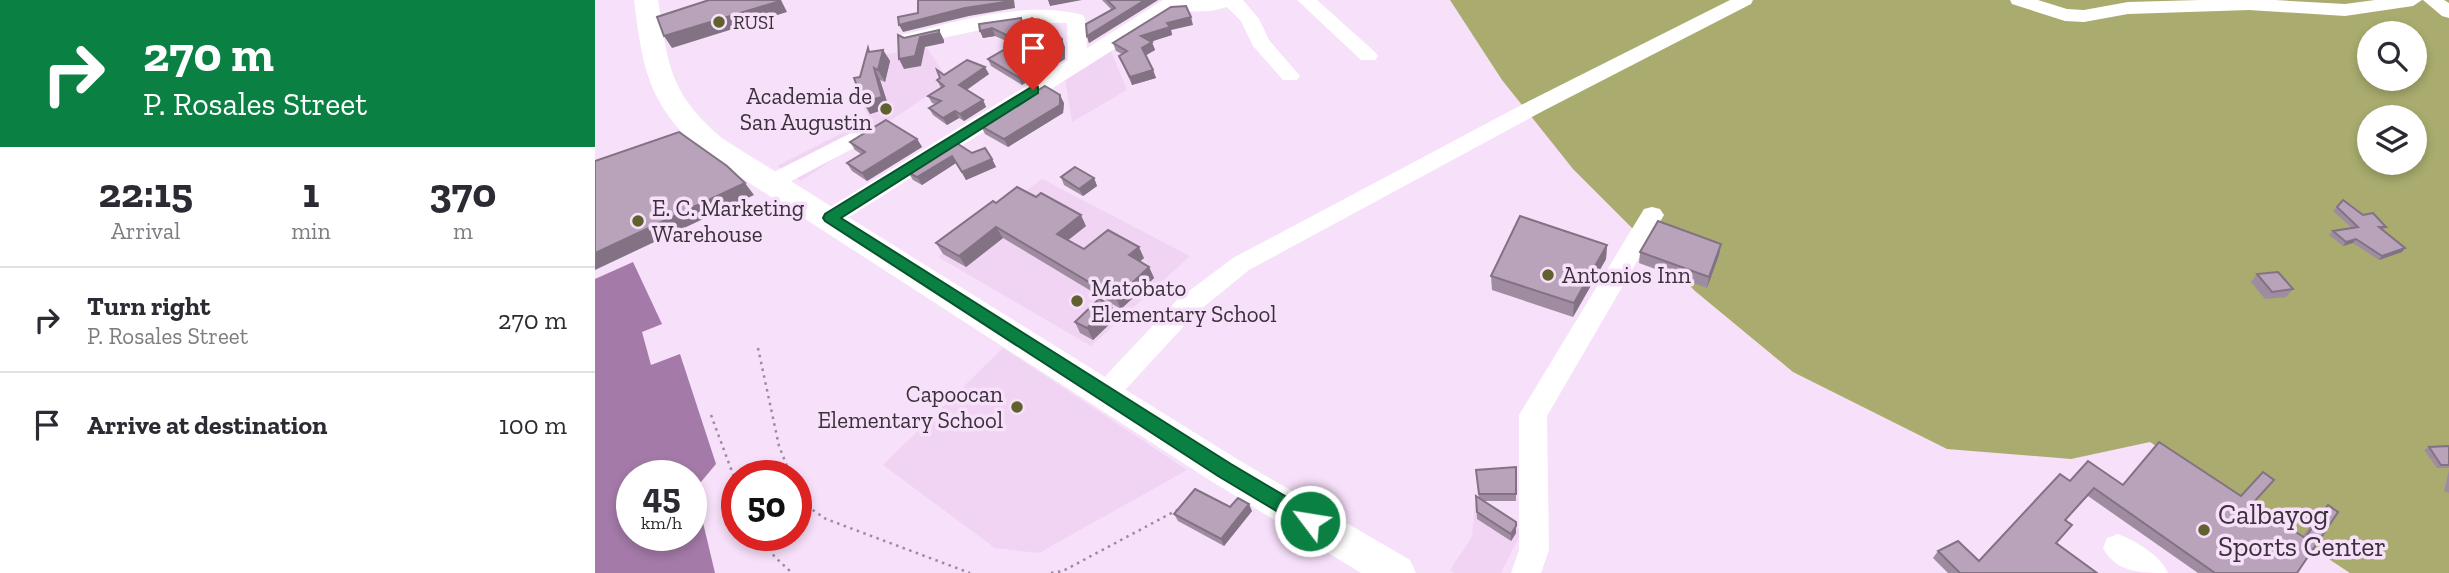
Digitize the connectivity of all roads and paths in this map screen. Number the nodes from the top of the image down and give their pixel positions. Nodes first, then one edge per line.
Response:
1 (646, 0) edge
2 (1306, 0) edge
3 (1744, 0) edge
4 (2019, 0) edge
5 (2413, 0) edge
6 (2433, 0) edge
7 (1233, 1) edge
8 (1170, 3) edge
9 (2449, 12) edge
10 (909, 39) edge
11 (1369, 57) dead end
12 (1078, 61) junction
13 (1290, 76) dead end
14 (859, 136) edge
15 (772, 182) junction
16 (1652, 215) dead end
17 (830, 218) junction
18 (758, 348) dead end
19 (1106, 393) junction
20 (711, 415) dead end
21 (728, 460) edge
22 (785, 460) edge
23 (1187, 502) edge
24 (812, 509) edge
25 (2118, 548) dead end
26 (771, 551) edge
27 (792, 573) edge
28 (970, 573) edge
29 (1051, 573) edge
30 (1396, 573) edge
31 (1526, 573) edge
32 (2153, 573) edge

1 - 15 main road
2 - 11 street
3 - 19 street
4 - 5 street
6 - 9 street
7 - 8 street
7 - 13 street
8 - 12 street
10 - 12 street
12 - 17 street
14 - 15 street
15 - 17 main road
16 - 31 street
17 - 19 main road
18 - 22 path
19 - 30 main road
20 - 21 path
23 - 29 path
24 - 28 path
25 - 32 street
26 - 27 path

